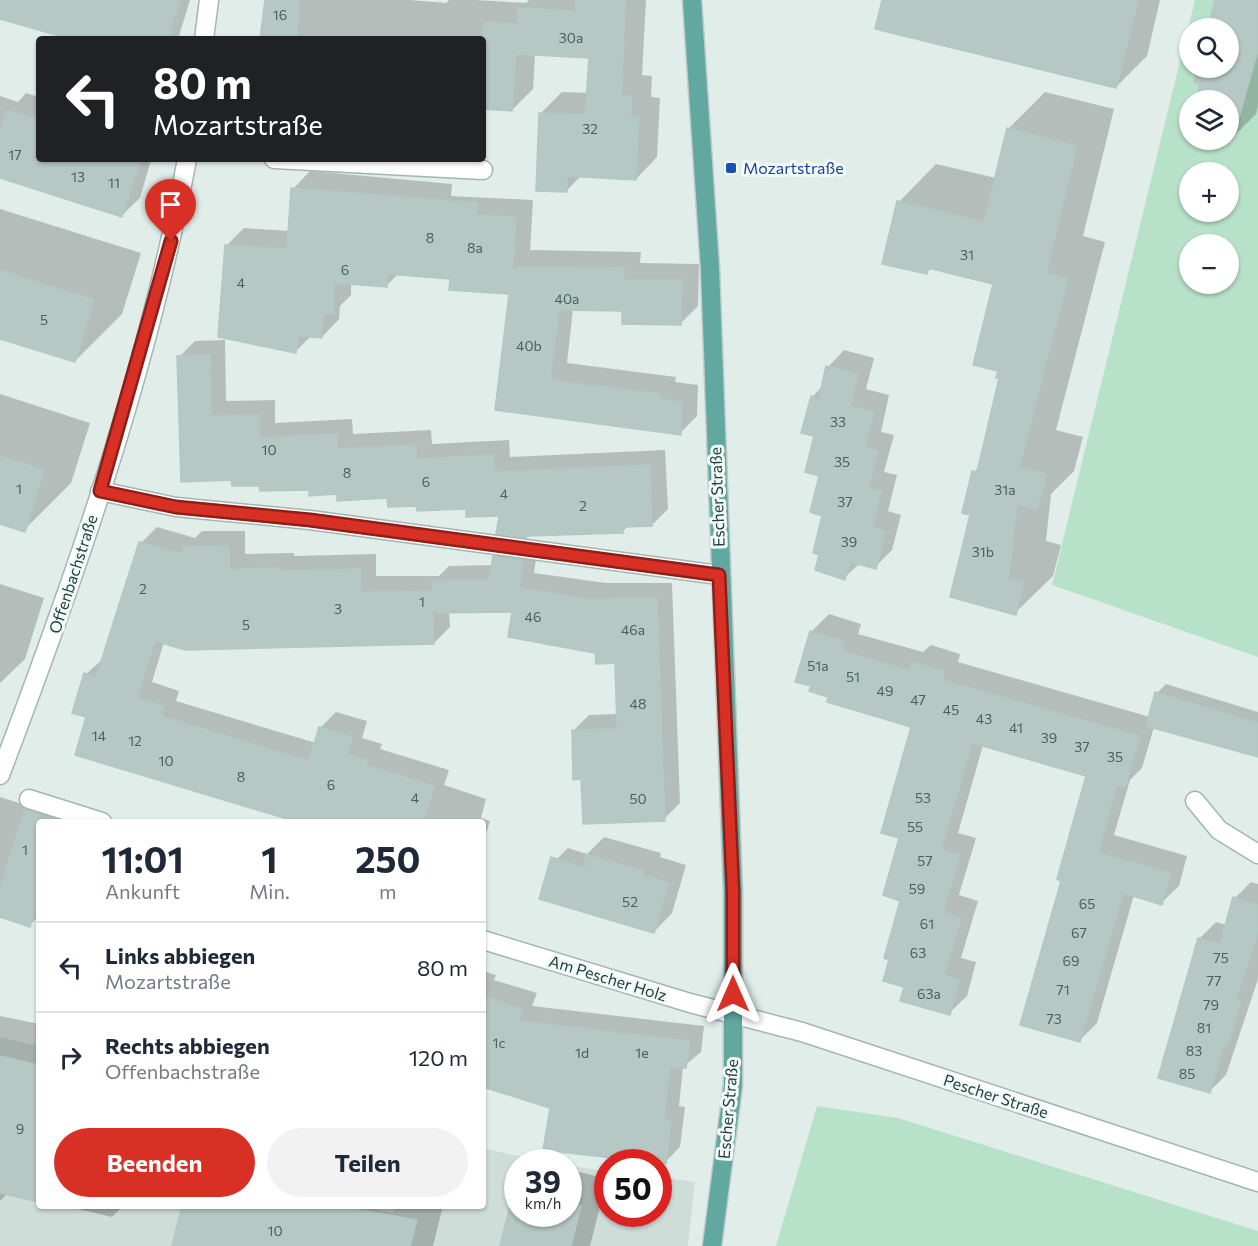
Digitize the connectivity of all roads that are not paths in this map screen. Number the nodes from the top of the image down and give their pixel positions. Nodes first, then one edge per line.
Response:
1 (209, 0) edge
2 (692, 0) edge
3 (204, 36) edge
4 (186, 162) edge
5 (331, 162) edge
6 (483, 170) dead end
7 (100, 491) junction
8 (719, 575) junction
9 (0, 775) edge
10 (29, 799) dead end
11 (1195, 801) dead end
12 (92, 819) edge
13 (1258, 854) edge
14 (486, 941) edge
15 (733, 1015) junction
16 (1258, 1182) edge
17 (712, 1246) edge

1 - 3 street
2 - 8 main road, Escher Straße
4 - 7 street, Offenbachstraße
5 - 6 street
7 - 8 street
7 - 9 street, Offenbachstraße
8 - 15 main road, Escher Straße
10 - 12 street
11 - 13 street
14 - 15 street, Am Pescher Holz
15 - 16 street, Pescher Straße
15 - 17 main road, Escher Straße

